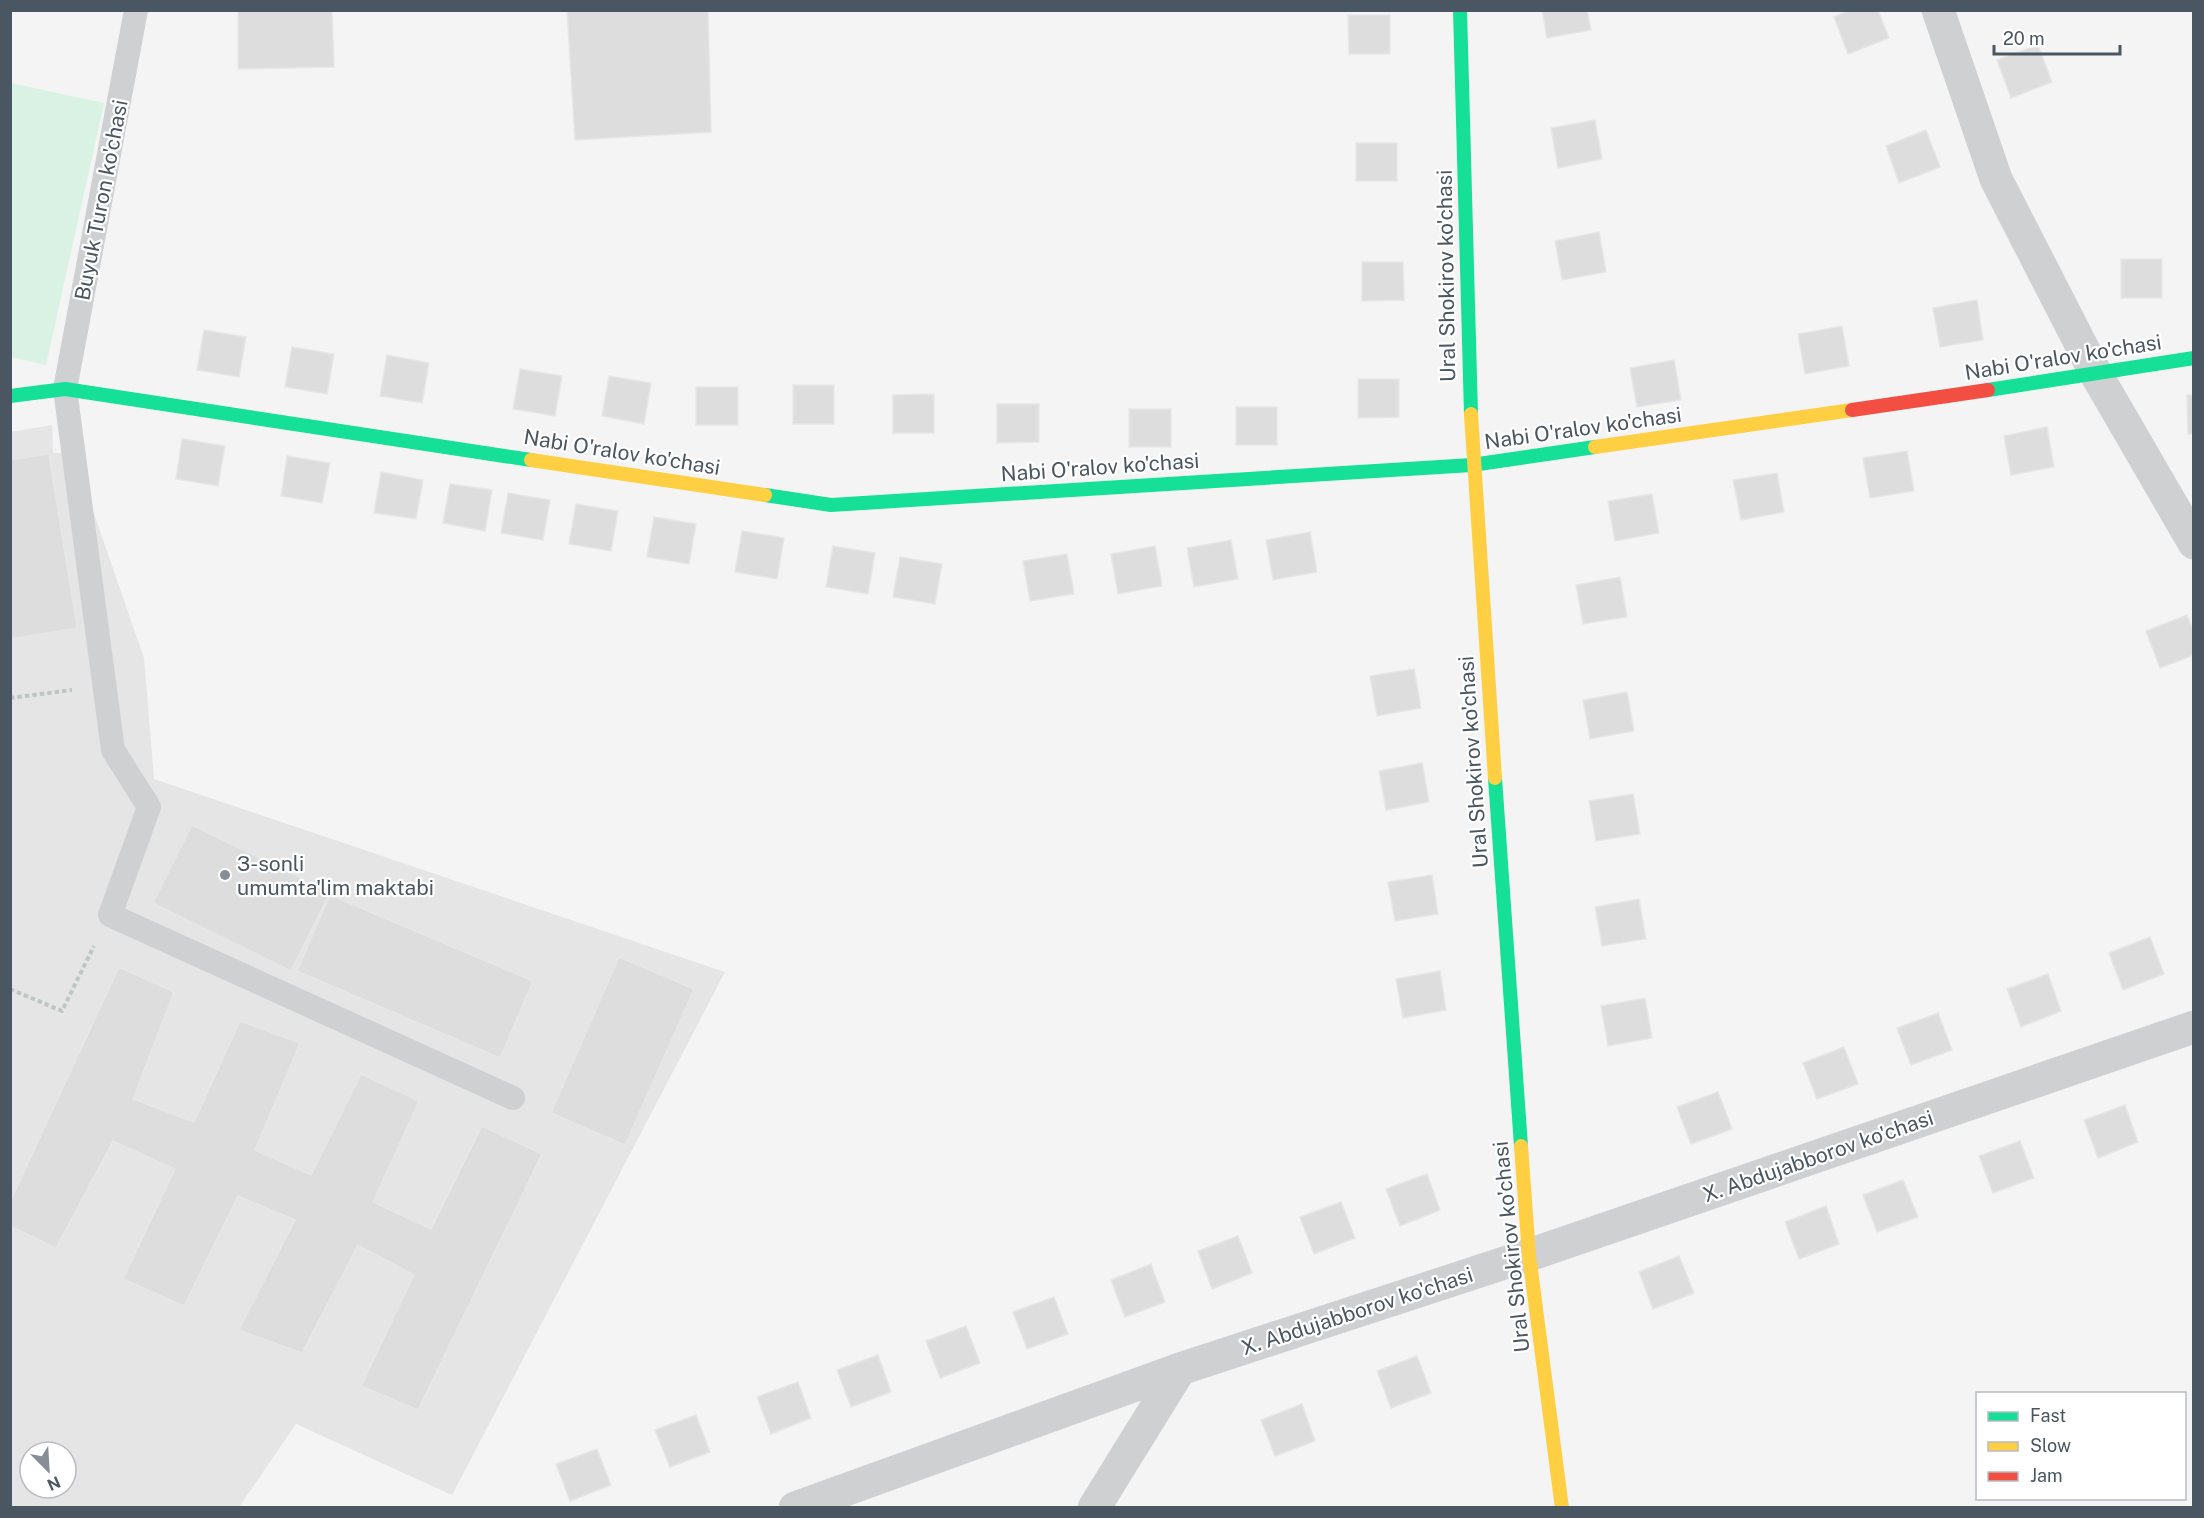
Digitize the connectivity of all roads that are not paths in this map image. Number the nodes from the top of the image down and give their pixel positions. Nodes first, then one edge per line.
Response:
1 (136, 10) edge
2 (1460, 10) edge
3 (1938, 10) edge
4 (2193, 358) edge
5 (2096, 374) junction
6 (65, 389) junction
7 (10, 396) edge
8 (1472, 465) junction
9 (2193, 543) edge
10 (2193, 1027) edge
11 (513, 1098) dead end
12 (1529, 1255) junction
13 (1180, 1369) junction
14 (795, 1508) edge
15 (1094, 1508) edge
16 (1562, 1508) edge

1 - 6 lane, Buyuk Turon ko'chasi
2 - 8 street, Ural Shokirov ko'chasi
3 - 5 street
4 - 5 street, Nabi O'ralov ko'chasi
5 - 8 street, Nabi O'ralov ko'chasi
5 - 9 street
6 - 7 street, Nabi O'ralov ko'chasi
6 - 8 street, Nabi O'ralov ko'chasi
6 - 11 lane, Buyuk Turon ko'chasi
8 - 12 street, Ural Shokirov ko'chasi
10 - 12 street, X. Abdujabborov ko'chasi
12 - 13 street, X. Abdujabborov ko'chasi
12 - 16 street, Ural Shokirov ko'chasi
13 - 14 street, X. Abdujabborov ko'chasi
13 - 15 street

